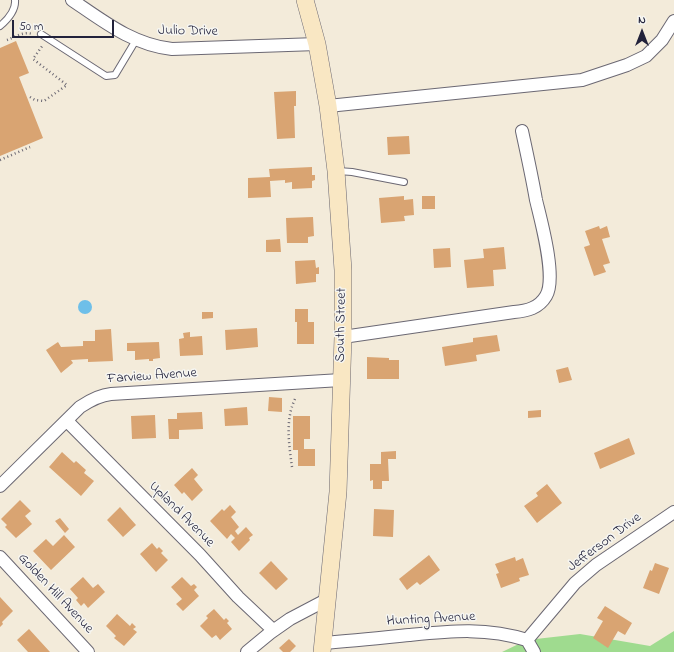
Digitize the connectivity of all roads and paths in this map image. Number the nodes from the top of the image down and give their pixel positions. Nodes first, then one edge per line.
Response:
1 (14, 0) edge
2 (72, 0) edge
3 (305, 0) edge
4 (674, 21) edge
5 (0, 26) edge
6 (41, 34) joint
7 (7, 40) dead end
8 (136, 40) junction
9 (317, 44) junction
10 (36, 54) dead end
11 (30, 97) dead end
12 (328, 106) junction
13 (522, 131) dead end
14 (30, 147) dead end
15 (0, 160) edge
16 (336, 171) junction
17 (404, 182) dead end
18 (343, 337) junction
19 (342, 380) junction
20 (295, 399) dead end
21 (67, 421) junction
22 (292, 467) dead end
23 (0, 486) edge
24 (674, 512) edge
25 (0, 557) edge
26 (328, 600) junction
27 (273, 630) junction
28 (527, 640) junction
29 (323, 648) edge
30 (88, 652) edge
31 (247, 652) edge
32 (534, 652) edge

1 - 5 lane
2 - 8 street, Julio Drive
3 - 9 street, South Street
4 - 12 street
6 - 7 path
6 - 8 lane
8 - 9 street, Julio Drive
9 - 12 street, South Street
10 - 11 path
12 - 16 street, South Street
13 - 18 street
14 - 15 path
16 - 17 lane
16 - 18 street, South Street
18 - 19 street, South Street
19 - 21 street, Farview Avenue
19 - 26 street, South Street
20 - 22 path
21 - 23 street, Farview Avenue
21 - 27 street, Upland Avenue
24 - 28 street, Jefferson Drive
25 - 30 street, Golden Hill Avenue
26 - 27 street
26 - 29 street, South Street
27 - 31 street
28 - 29 street, Hunting Avenue
28 - 32 street

